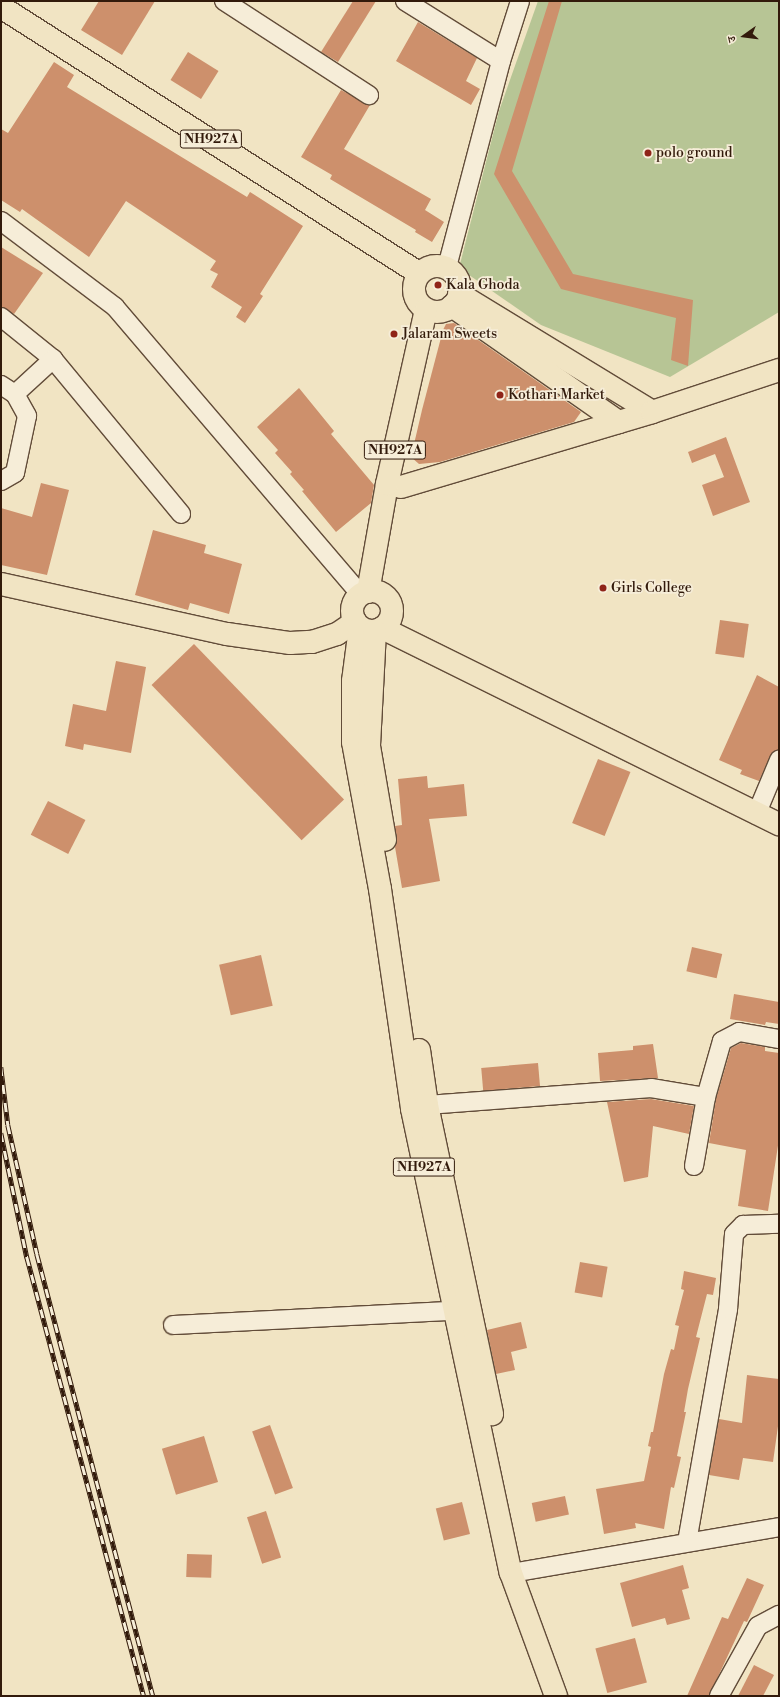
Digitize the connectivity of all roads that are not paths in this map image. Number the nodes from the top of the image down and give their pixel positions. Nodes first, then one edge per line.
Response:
1 (224, 1) edge
2 (405, 1) edge
3 (517, 2) edge
4 (1, 7) edge
5 (1, 20) edge
6 (501, 61) junction
7 (370, 95) dead end
8 (1, 221) edge
9 (447, 267) junction
10 (417, 278) junction
11 (444, 305) junction
12 (1, 317) edge
13 (53, 359) junction
14 (779, 370) edge
15 (8, 390) edge
16 (652, 412) junction
17 (618, 422) junction
18 (1, 481) edge
19 (401, 487) junction
20 (181, 514) dead end
21 (1, 584) edge
22 (370, 594) junction
23 (368, 627) junction
24 (779, 760) edge
25 (756, 815) junction
26 (779, 824) edge
27 (779, 1039) edge
28 (706, 1097) junction
29 (427, 1105) junction
30 (694, 1166) dead end
31 (779, 1224) edge
32 (454, 1311) junction
33 (173, 1325) dead end
34 (779, 1527) edge
35 (687, 1542) junction
36 (517, 1572) junction
37 (779, 1614) edge
38 (556, 1696) edge
39 (570, 1696) edge
40 (719, 1696) edge

1 - 7 street
2 - 6 street
3 - 6 street
4 - 10 main road, NH927A
5 - 10 main road, NH927A
6 - 9 street
8 - 22 street
9 - 10 main road
9 - 11 main road, NH927A
10 - 11 main road
11 - 16 main road
11 - 17 main road
11 - 19 main road, NH927A
11 - 22 main road, NH927A
12 - 13 street
13 - 15 street
13 - 20 street
14 - 16 main road
15 - 18 street
16 - 17 main road
17 - 19 main road
19 - 22 main road, NH927A
21 - 23 main road
22 - 23 main road, NH927A
22 - 23 main road, NH927A
23 - 25 main road
23 - 29 main road, NH927A
23 - 32 main road, NH927A
24 - 25 street
25 - 26 main road
27 - 28 street
28 - 29 street
28 - 30 street
29 - 36 main road, NH927A
31 - 35 street
32 - 33 street
32 - 36 main road, NH927A
34 - 35 street
35 - 36 street
36 - 38 main road, NH927A
36 - 39 main road, NH927A
37 - 40 street

